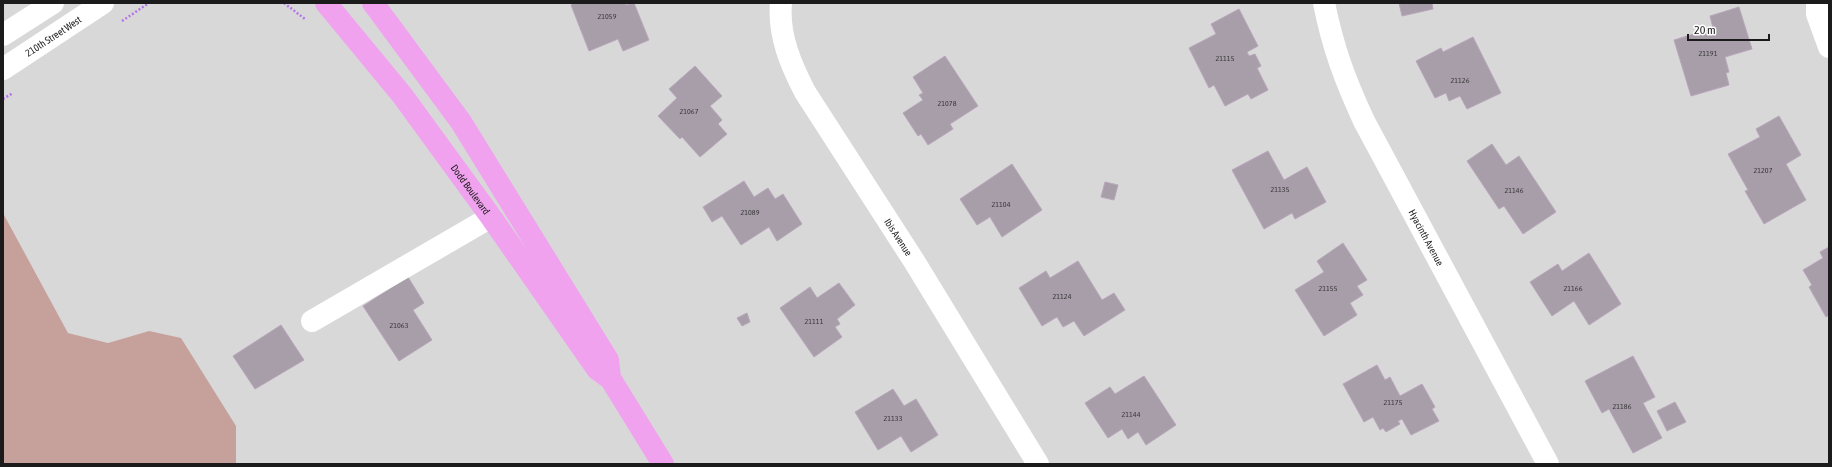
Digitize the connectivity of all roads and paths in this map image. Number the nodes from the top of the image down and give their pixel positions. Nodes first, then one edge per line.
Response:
1 (52, 3) edge
2 (103, 3) edge
3 (284, 3) edge
4 (326, 3) edge
5 (373, 3) edge
6 (781, 3) edge
7 (1324, 3) edge
8 (1817, 3) edge
9 (310, 23) dead end
10 (3, 35) edge
11 (1829, 47) edge
12 (3, 69) edge
13 (491, 217) junction
14 (312, 322) dead end
15 (610, 378) junction
16 (663, 464) edge
17 (1038, 464) edge
18 (1548, 464) edge

1 - 10 street
2 - 12 street, 210th Street West
3 - 9 path
4 - 13 main road, Dodd Boulevard
5 - 15 main road, Dodd Boulevard
6 - 17 street, Ibis Avenue
7 - 18 street, Hyacinth Avenue
8 - 11 street
13 - 14 street
13 - 15 main road, Dodd Boulevard
15 - 16 main road, Dodd Boulevard

